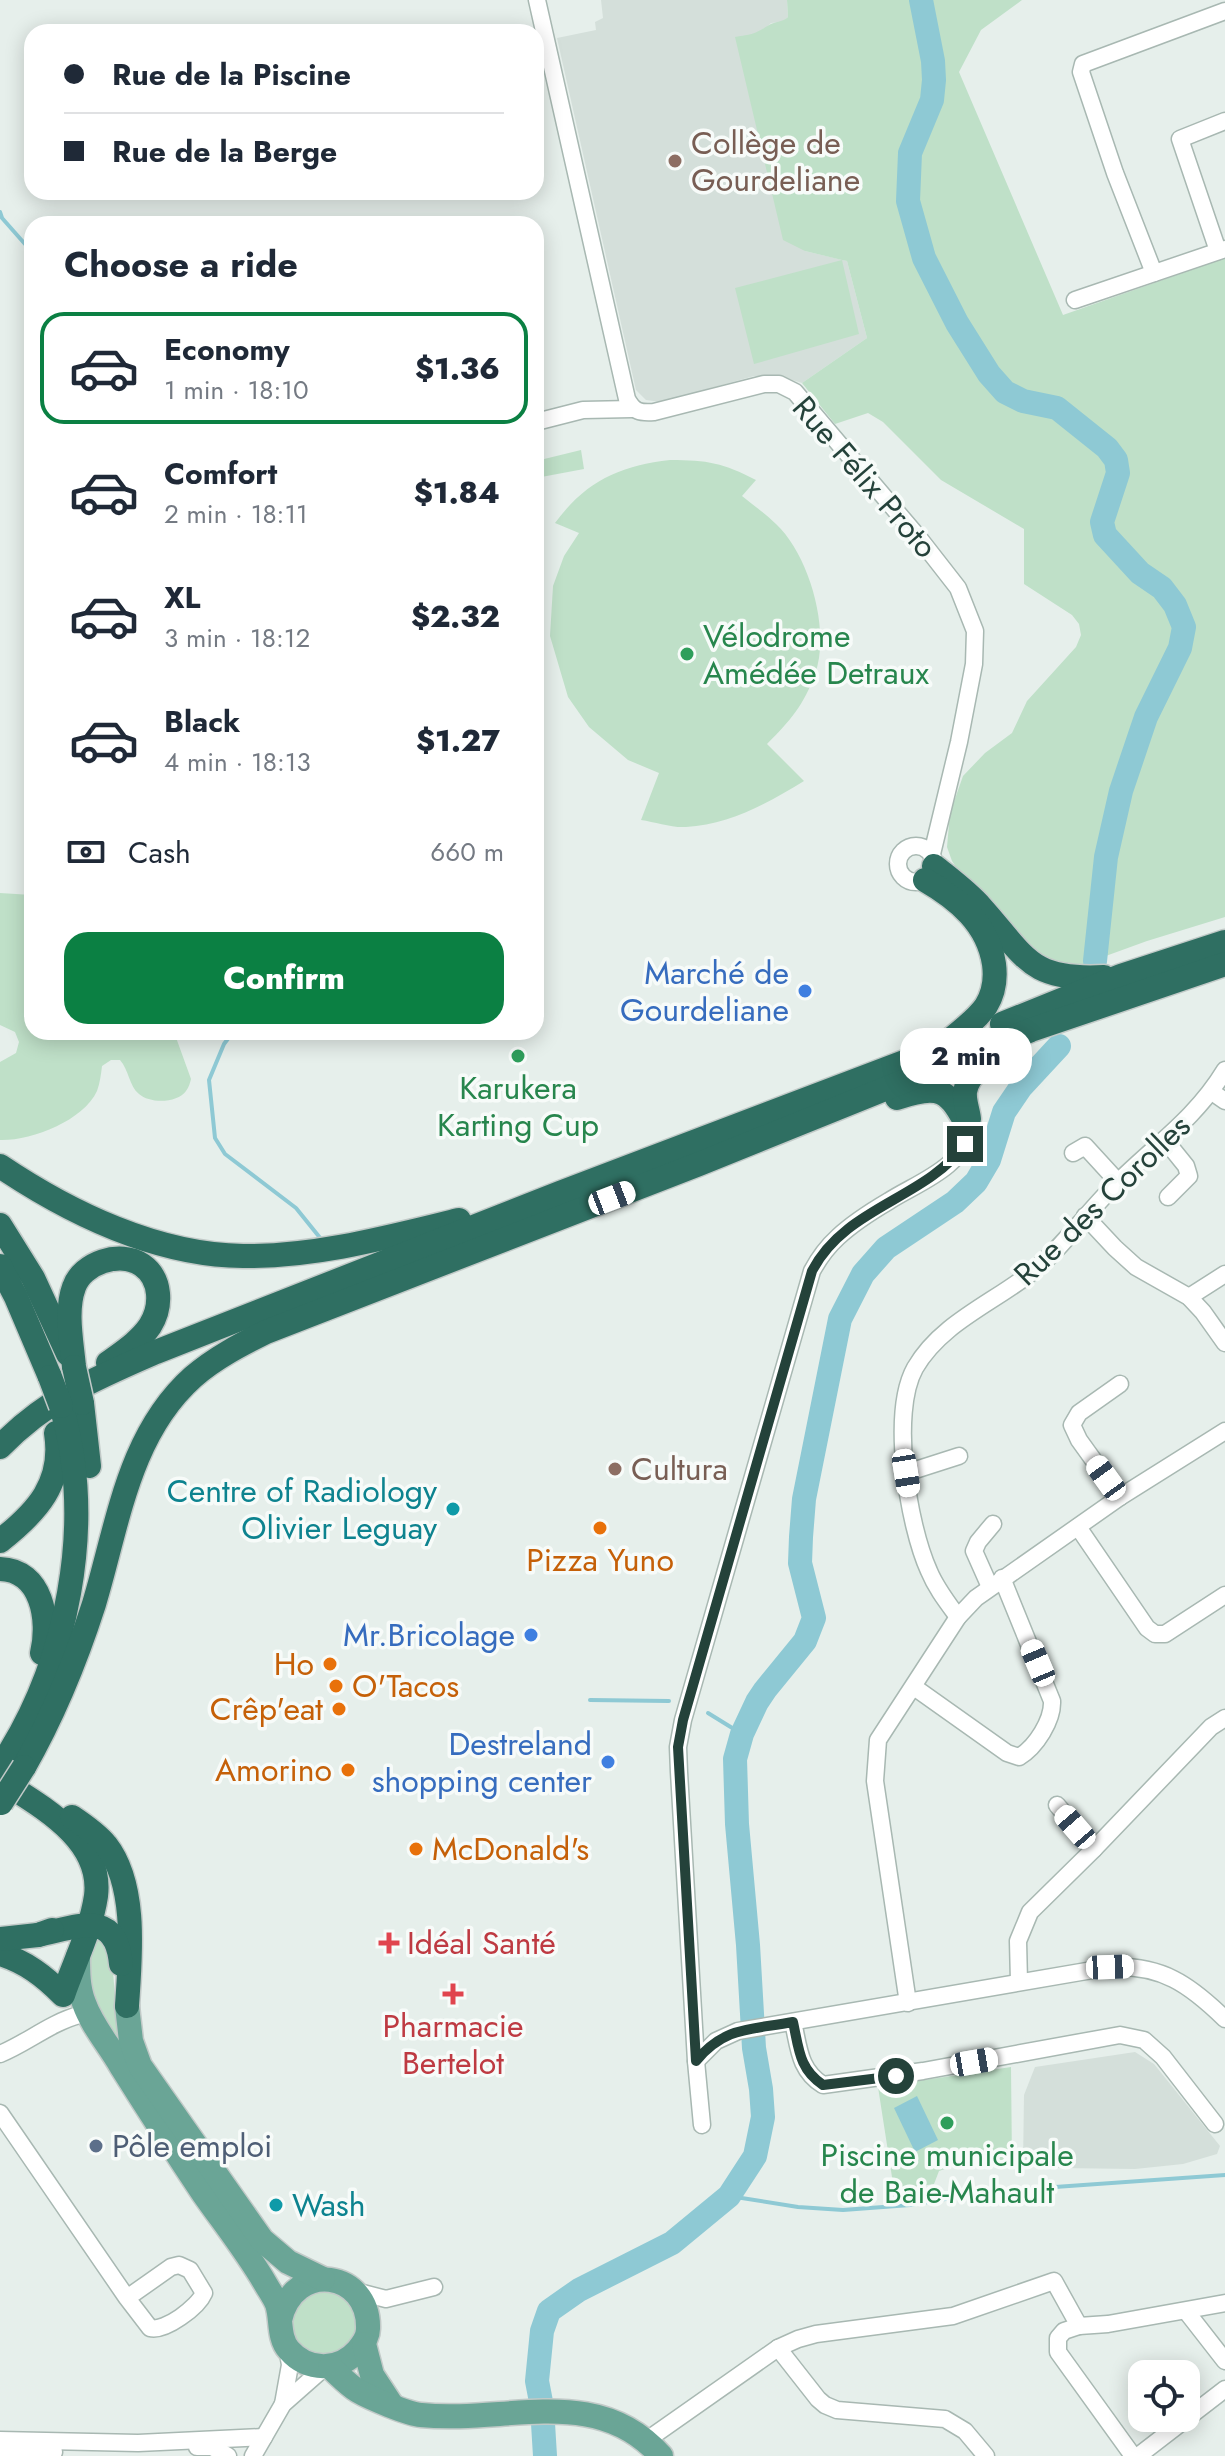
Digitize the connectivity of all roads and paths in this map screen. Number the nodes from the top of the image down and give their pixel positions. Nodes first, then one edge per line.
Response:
1 (537, 0) edge
2 (1225, 11) edge
3 (539, 24) edge
4 (544, 56) edge
5 (1225, 121) edge
6 (1221, 250) edge
7 (1154, 273) junction
8 (1075, 300) dead end
9 (632, 409) junction
10 (544, 420) edge
11 (943, 801) junction
12 (916, 845) junction
13 (930, 866) junction
14 (1225, 942) edge
15 (1225, 967) edge
16 (1121, 976) junction
17 (1105, 1004) junction
18 (938, 1050) junction
19 (1225, 1070) edge
20 (1218, 1096) edge
21 (969, 1129) junction
22 (1165, 1140) junction
23 (1073, 1153) dead end
24 (699, 1164) junction
25 (0, 1166) edge
26 (1118, 1182) junction
27 (1168, 1197) dead end
28 (544, 1200) junction
29 (1085, 1216) junction
30 (0, 1225) edge
31 (0, 1266) edge
32 (1225, 1274) edge
33 (1189, 1297) junction
34 (1225, 1343) edge
35 (1120, 1384) dead end
36 (68, 1396) junction
37 (1225, 1431) edge
38 (1, 1447) edge
39 (959, 1456) dead end
40 (906, 1473) junction
41 (1120, 1497) junction
42 (993, 1524) dead end
43 (1078, 1527) junction
44 (0, 1541) edge
45 (0, 1569) edge
46 (996, 1582) junction
47 (1225, 1595) edge
48 (958, 1617) junction
49 (914, 1687) junction
50 (61, 1689) junction
51 (1225, 1718) edge
52 (4, 1782) edge
53 (1057, 1805) dead end
54 (1094, 1849) junction
55 (93, 1869) junction
56 (89, 1925) junction
57 (38, 1935) junction
58 (0, 1939) edge
59 (78, 1953) junction
60 (0, 1954) edge
61 (1019, 1982) junction
62 (63, 1995) junction
63 (908, 2003) junction
64 (127, 2006) junction
65 (79, 2015) junction
66 (1225, 2019) edge
67 (793, 2022) junction
68 (39, 2035) junction
69 (0, 2054) edge
70 (696, 2061) junction
71 (0, 2113) edge
72 (153, 2117) junction
73 (1215, 2124) dead end
74 (702, 2125) dead end
75 (323, 2279) junction
76 (434, 2287) dead end
77 (355, 2291) junction
78 (127, 2298) junction
79 (1225, 2303) edge
80 (1186, 2311) junction
81 (280, 2320) junction
82 (1079, 2326) junction
83 (364, 2344) junction
84 (287, 2347) junction
85 (778, 2348) junction
86 (1225, 2361) edge
87 (327, 2367) junction
88 (1225, 2389) edge
89 (283, 2404) junction
90 (391, 2404) junction
91 (264, 2437) junction
92 (1, 2448) edge
93 (654, 2448) edge
94 (70, 2450) edge
95 (228, 2456) edge
96 (253, 2456) edge
97 (986, 2456) edge
98 (1135, 2456) edge

1 - 3 street
2 - 7 street
4 - 9 street
5 - 6 street
6 - 7 street
7 - 8 street
9 - 10 street, Rue Félix Proto
9 - 11 street, Rue Félix Proto
11 - 12 street
11 - 13 street
12 - 13 street
12 - 13 street
13 - 16 highway
13 - 18 highway
14 - 16 highway
15 - 17 highway
16 - 18 highway
17 - 21 highway
17 - 24 highway
18 - 28 highway
19 - 20 street, Rue des Corolles
20 - 22 street, Rue des Corolles
21 - 24 highway
21 - 70 street
22 - 26 street, Rue des Corolles
22 - 27 street
23 - 26 street
24 - 50 highway
25 - 28 highway
26 - 29 street, Rue des Corolles
28 - 36 highway
29 - 33 street
29 - 40 street, Rue des Corolles
30 - 36 highway
31 - 36 highway, bridge
32 - 33 street
33 - 34 street
35 - 41 street
36 - 36 highway
36 - 38 highway
36 - 44 highway
36 - 50 highway
36 - 52 highway
37 - 41 street
39 - 40 street
40 - 48 street, Rue des Corolles
41 - 43 street
42 - 46 street
43 - 46 street
43 - 47 street
45 - 52 highway
46 - 48 street
46 - 49 street
48 - 49 street
49 - 63 street
50 - 52 highway
51 - 54 street
52 - 55 highway
52 - 64 highway
53 - 54 street
54 - 61 street
55 - 56 highway
55 - 57 highway
56 - 57 highway
56 - 59 highway
56 - 64 highway
57 - 58 highway
59 - 62 highway
59 - 72 main road
60 - 62 highway
61 - 63 street
61 - 66 street
62 - 65 main road
62 - 68 street
63 - 67 street
64 - 75 main road
65 - 68 street
65 - 72 main road
67 - 70 street
67 - 73 street
68 - 69 street
70 - 74 street
71 - 78 street
72 - 81 main road
75 - 77 main road
75 - 81 main road
76 - 77 street
77 - 83 main road
78 - 78 street
79 - 80 street
80 - 82 street
80 - 86 street
81 - 84 main road
82 - 85 street
82 - 98 street
83 - 87 main road
83 - 90 main road
84 - 87 main road
84 - 89 street
85 - 93 street
85 - 97 street
87 - 89 street
87 - 90 main road
88 - 98 street
89 - 91 street
90 - 93 main road
91 - 94 street
91 - 96 street
92 - 94 street
94 - 95 street

